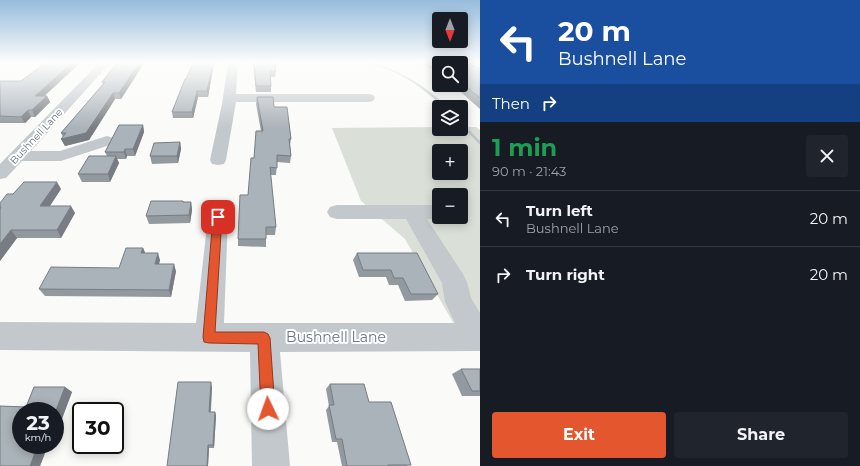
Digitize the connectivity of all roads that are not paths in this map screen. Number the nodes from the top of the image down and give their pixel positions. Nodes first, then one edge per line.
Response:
1 (85, 85) edge
2 (231, 85) edge
3 (230, 98) junction
4 (369, 98) dead end
5 (107, 141) dead end
6 (18, 156) junction
7 (218, 160) dead end
8 (0, 174) edge
9 (337, 212) dead end
10 (412, 212) junction
11 (432, 212) edge
12 (218, 217) dead end
13 (0, 336) edge
14 (209, 337) junction
15 (479, 337) edge
16 (264, 338) junction
17 (271, 466) edge

1 - 6 street, Bushnell Lane
2 - 3 street
3 - 4 street
3 - 7 street
5 - 6 street
6 - 8 street, Bushnell Lane
9 - 10 street
10 - 11 street
10 - 15 street
12 - 14 street
13 - 14 street, Bushnell Lane
14 - 16 street, Bushnell Lane
15 - 16 street, Bushnell Lane
16 - 17 street

